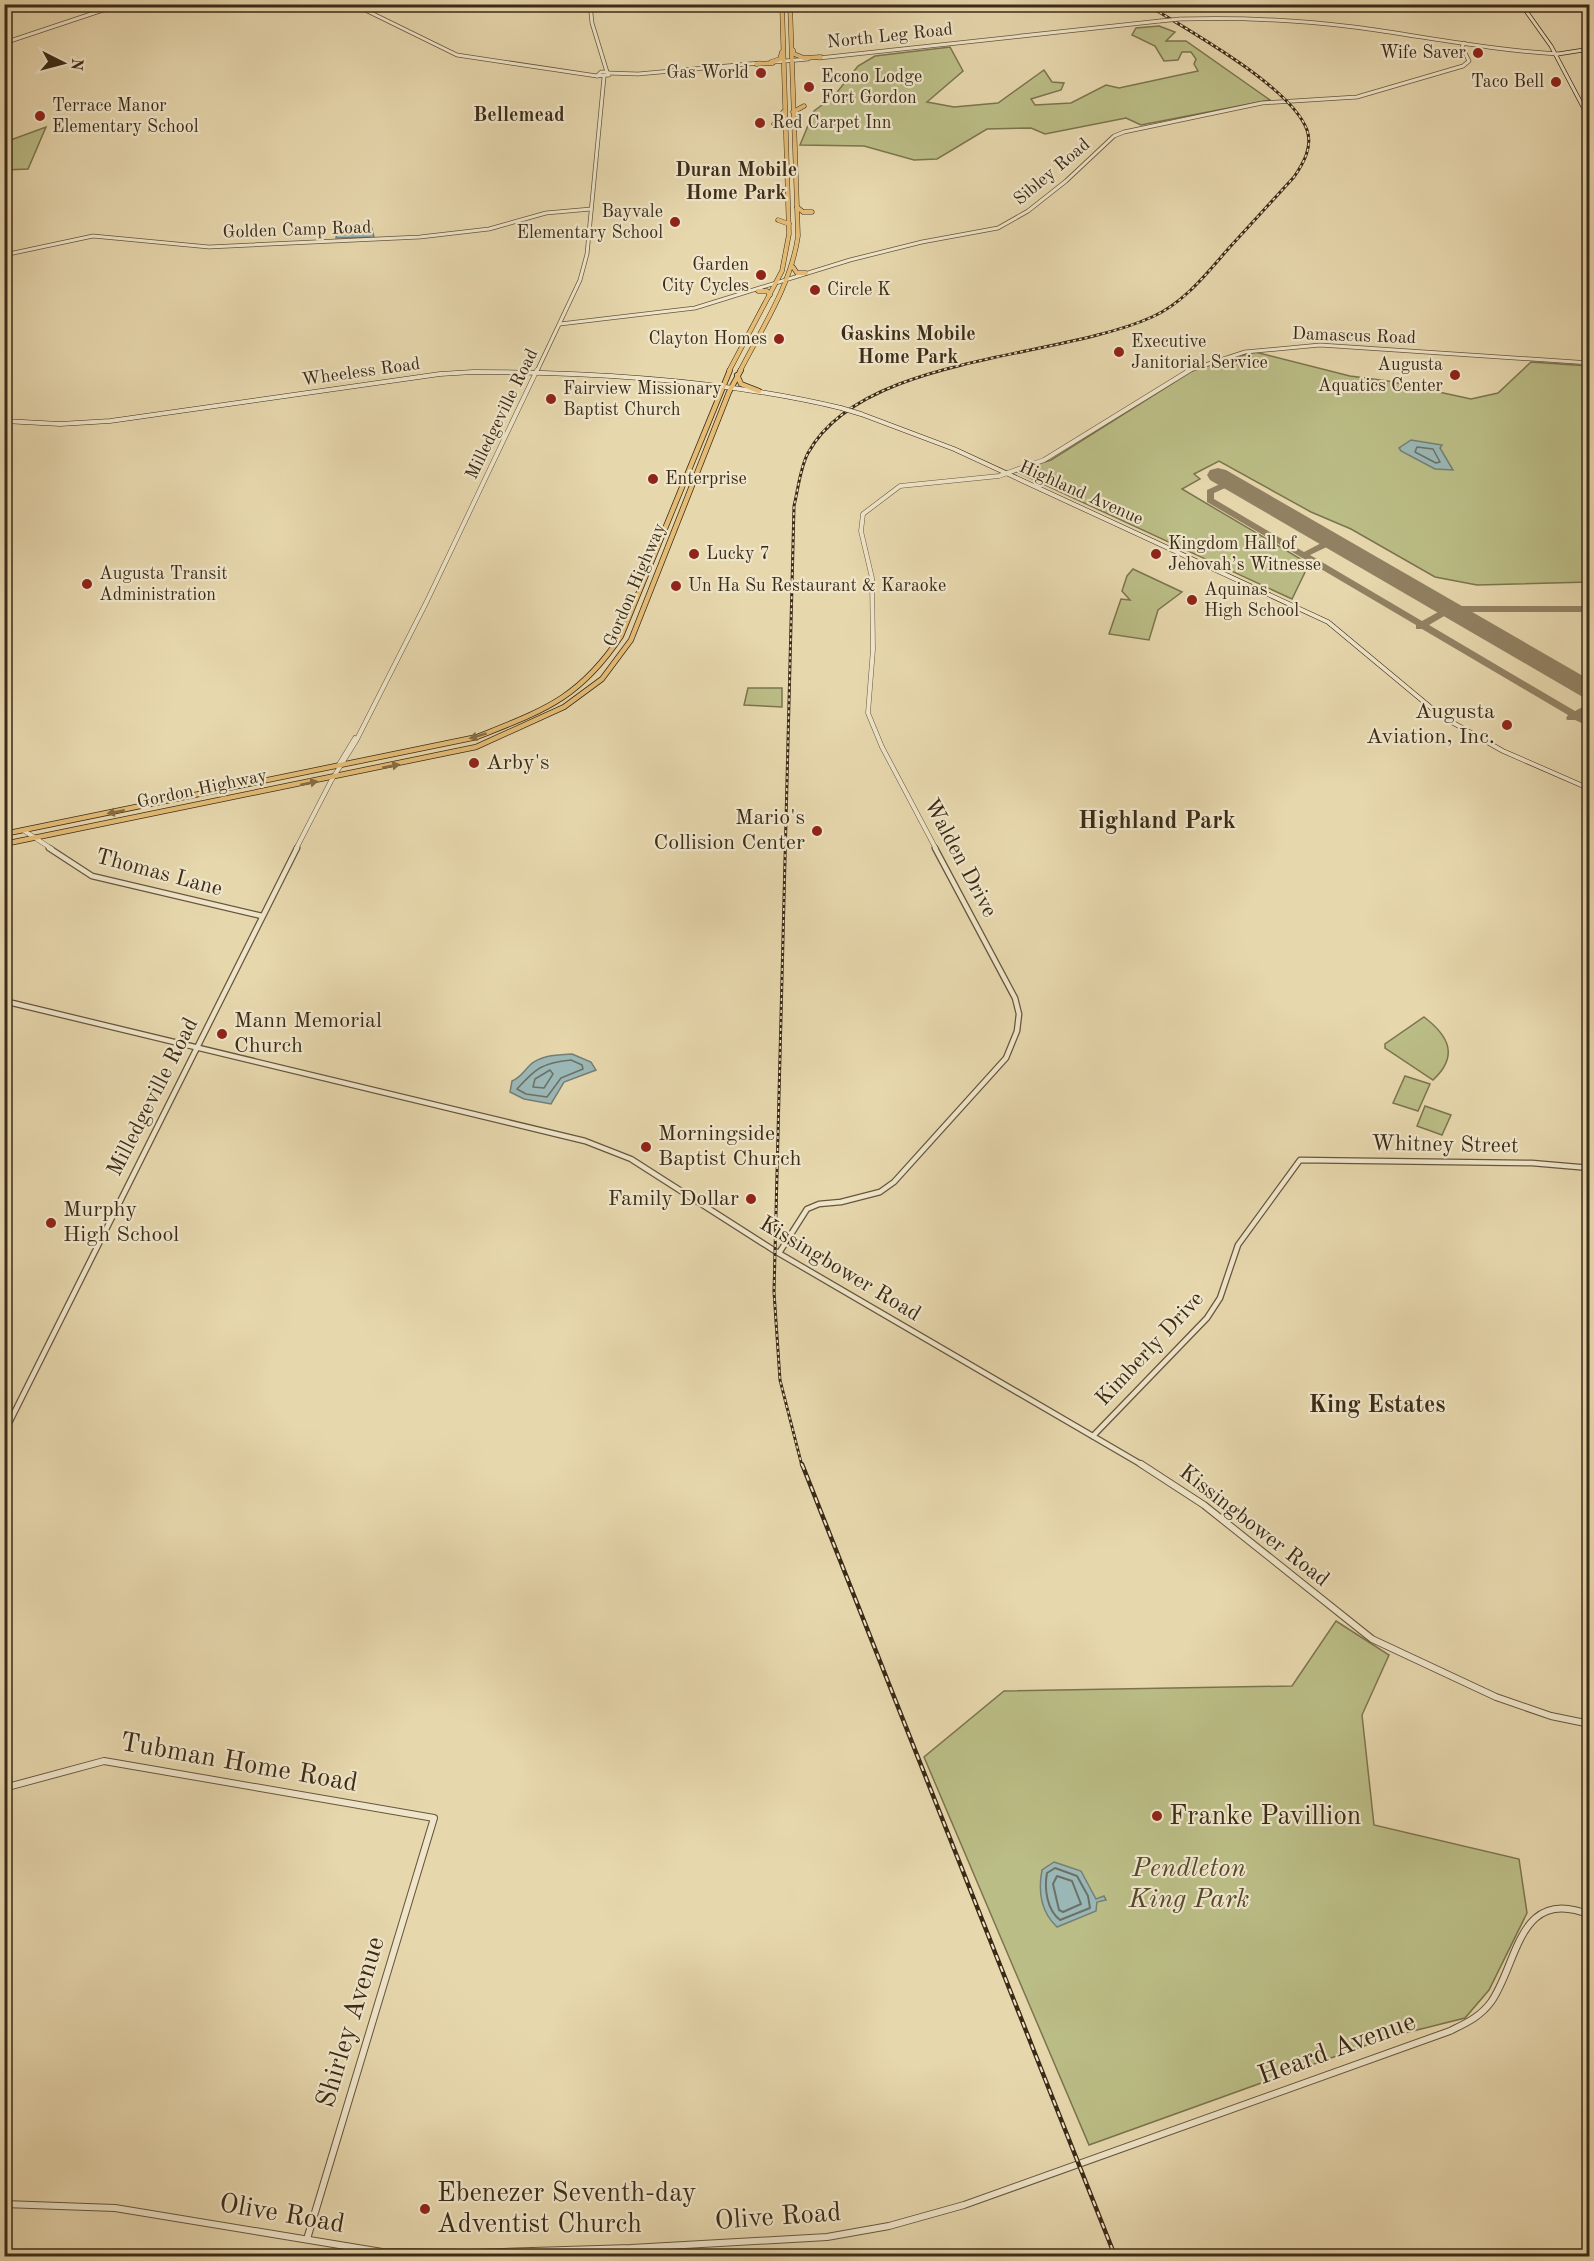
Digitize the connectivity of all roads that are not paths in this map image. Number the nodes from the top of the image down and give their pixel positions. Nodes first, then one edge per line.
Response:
1 (121, 4) edge
2 (353, 4) edge
3 (590, 4) edge
4 (782, 4) edge
5 (790, 4) edge
6 (1521, 4) edge
7 (783, 37) junction
8 (4, 43) edge
9 (791, 43) junction
10 (1464, 43) junction
11 (1590, 49) edge
12 (1558, 54) junction
13 (821, 57) junction
14 (806, 59) junction
15 (791, 60) junction
16 (784, 61) junction
17 (771, 62) junction
18 (756, 64) junction
19 (603, 65) junction
20 (784, 69) junction
21 (791, 70) junction
22 (599, 74) junction
23 (607, 75) junction
24 (601, 83) junction
25 (785, 97) junction
26 (792, 105) junction
27 (793, 112) junction
28 (1590, 120) edge
29 (786, 128) junction
30 (797, 207) junction
31 (591, 209) junction
32 (812, 212) dead end
33 (777, 220) dead end
34 (789, 224) junction
35 (4, 255) edge
36 (793, 265) junction
37 (806, 273) junction
38 (787, 281) junction
39 (775, 285) junction
40 (758, 291) junction
41 (770, 296) junction
42 (560, 324) junction
43 (1590, 363) edge
44 (502, 371) joint
45 (536, 374) junction
46 (737, 374) junction
47 (723, 385) junction
48 (732, 387) junction
49 (759, 391) junction
50 (841, 408) joint
51 (861, 414) joint
52 (4, 421) edge
53 (1005, 473) junction
54 (340, 766) junction
55 (333, 778) junction
56 (1590, 789) edge
57 (23, 830) junction
58 (4, 834) edge
59 (55, 834) junction
60 (37, 838) junction
61 (4, 844) edge
62 (46, 844) junction
63 (262, 916) junction
64 (4, 1001) edge
65 (196, 1049) junction
66 (1300, 1160) joint
67 (1590, 1168) edge
68 (779, 1253) junction
69 (4, 1433) edge
70 (1093, 1436) junction
71 (1590, 1724) edge
72 (4, 1788) edge
73 (434, 1818) joint
74 (1590, 1916) edge
75 (1046, 2174) joint
76 (4, 2204) edge
77 (307, 2239) junction

1 - 8 street
2 - 22 street, North Leg Road
3 - 19 street
4 - 7 highway, Gordon Highway
5 - 9 highway, Gordon Highway
6 - 12 main road
7 - 16 highway, Gordon Highway
7 - 17 highway
9 - 13 highway
9 - 15 highway, Gordon Highway
10 - 12 street, North Leg Road
10 - 13 street, North Leg Road, bridge
10 - 37 street, Sibley Road
11 - 12 main road
12 - 28 main road
13 - 14 street, North Leg Road
14 - 15 street, North Leg Road
14 - 21 highway
15 - 16 street, North Leg Road
15 - 21 highway, Gordon Highway
16 - 17 street, North Leg Road
16 - 20 highway, Gordon Highway
17 - 18 street, North Leg Road
18 - 20 highway
18 - 23 street, North Leg Road
19 - 22 street
19 - 23 street
20 - 25 highway, Gordon Highway
21 - 26 highway, Gordon Highway
22 - 23 street, North Leg Road
22 - 24 street, Milledgeville Road
23 - 24 street, Milledgeville Road
24 - 31 street, Milledgeville Road
25 - 29 highway, Gordon Highway
25 - 29 highway
26 - 27 highway, Gordon Highway
26 - 27 highway
27 - 30 highway, Gordon Highway
29 - 34 highway, Gordon Highway
30 - 32 highway
30 - 36 highway, Gordon Highway
31 - 35 street, Golden Camp Road
31 - 42 street, Milledgeville Road
33 - 34 highway
34 - 39 highway, Gordon Highway
36 - 37 highway
36 - 38 highway, Gordon Highway
37 - 38 street, Sibley Road
38 - 39 street, Sibley Road
38 - 46 highway, Gordon Highway
39 - 40 street, Sibley Road
39 - 41 highway, Gordon Highway
40 - 41 highway
40 - 42 street, Sibley Road
41 - 47 highway, Gordon Highway
42 - 45 street, Milledgeville Road
43 - 53 street, Damascus Road
44 - 45 main road, Wheeless Road
44 - 52 main road, Wheeless Road
45 - 47 main road, Wheeless Road
45 - 54 street, Milledgeville Road
46 - 48 highway, Gordon Highway
46 - 49 highway
47 - 48 main road, Highland Avenue
47 -> 54 highway, Gordon Highway
48 - 49 main road, Highland Avenue
55 -> 48 highway, Gordon Highway
49 - 50 main road, Highland Avenue
50 - 51 main road, Highland Avenue, bridge
51 - 53 main road, Highland Avenue
53 - 56 main road, Highland Avenue
53 - 68 street, Walden Drive
54 - 55 street, Milledgeville Road
54 -> 57 highway, Gordon Highway
59 -> 55 highway, Gordon Highway
55 - 63 street, Milledgeville Road
57 - 58 highway, Gordon Highway
57 - 60 street, Thomas Lane
59 - 60 highway, Gordon Highway
59 - 62 highway
60 - 61 highway, Gordon Highway
60 - 62 street, Thomas Lane
62 - 63 street, Thomas Lane
63 - 65 street, Milledgeville Road
64 - 65 street, Kissingbower Road
65 - 68 street, Kissingbower Road
65 - 69 street, Milledgeville Road
66 - 67 street, Whitney Street
66 - 70 street, Kimberly Drive
68 - 70 street, Kissingbower Road
70 - 71 street, Kissingbower Road
72 - 73 street, Tubman Home Road
73 - 77 street, Shirley Avenue
74 - 75 street, Heard Avenue
75 - 77 street, Olive Road
76 - 77 street, Olive Road

